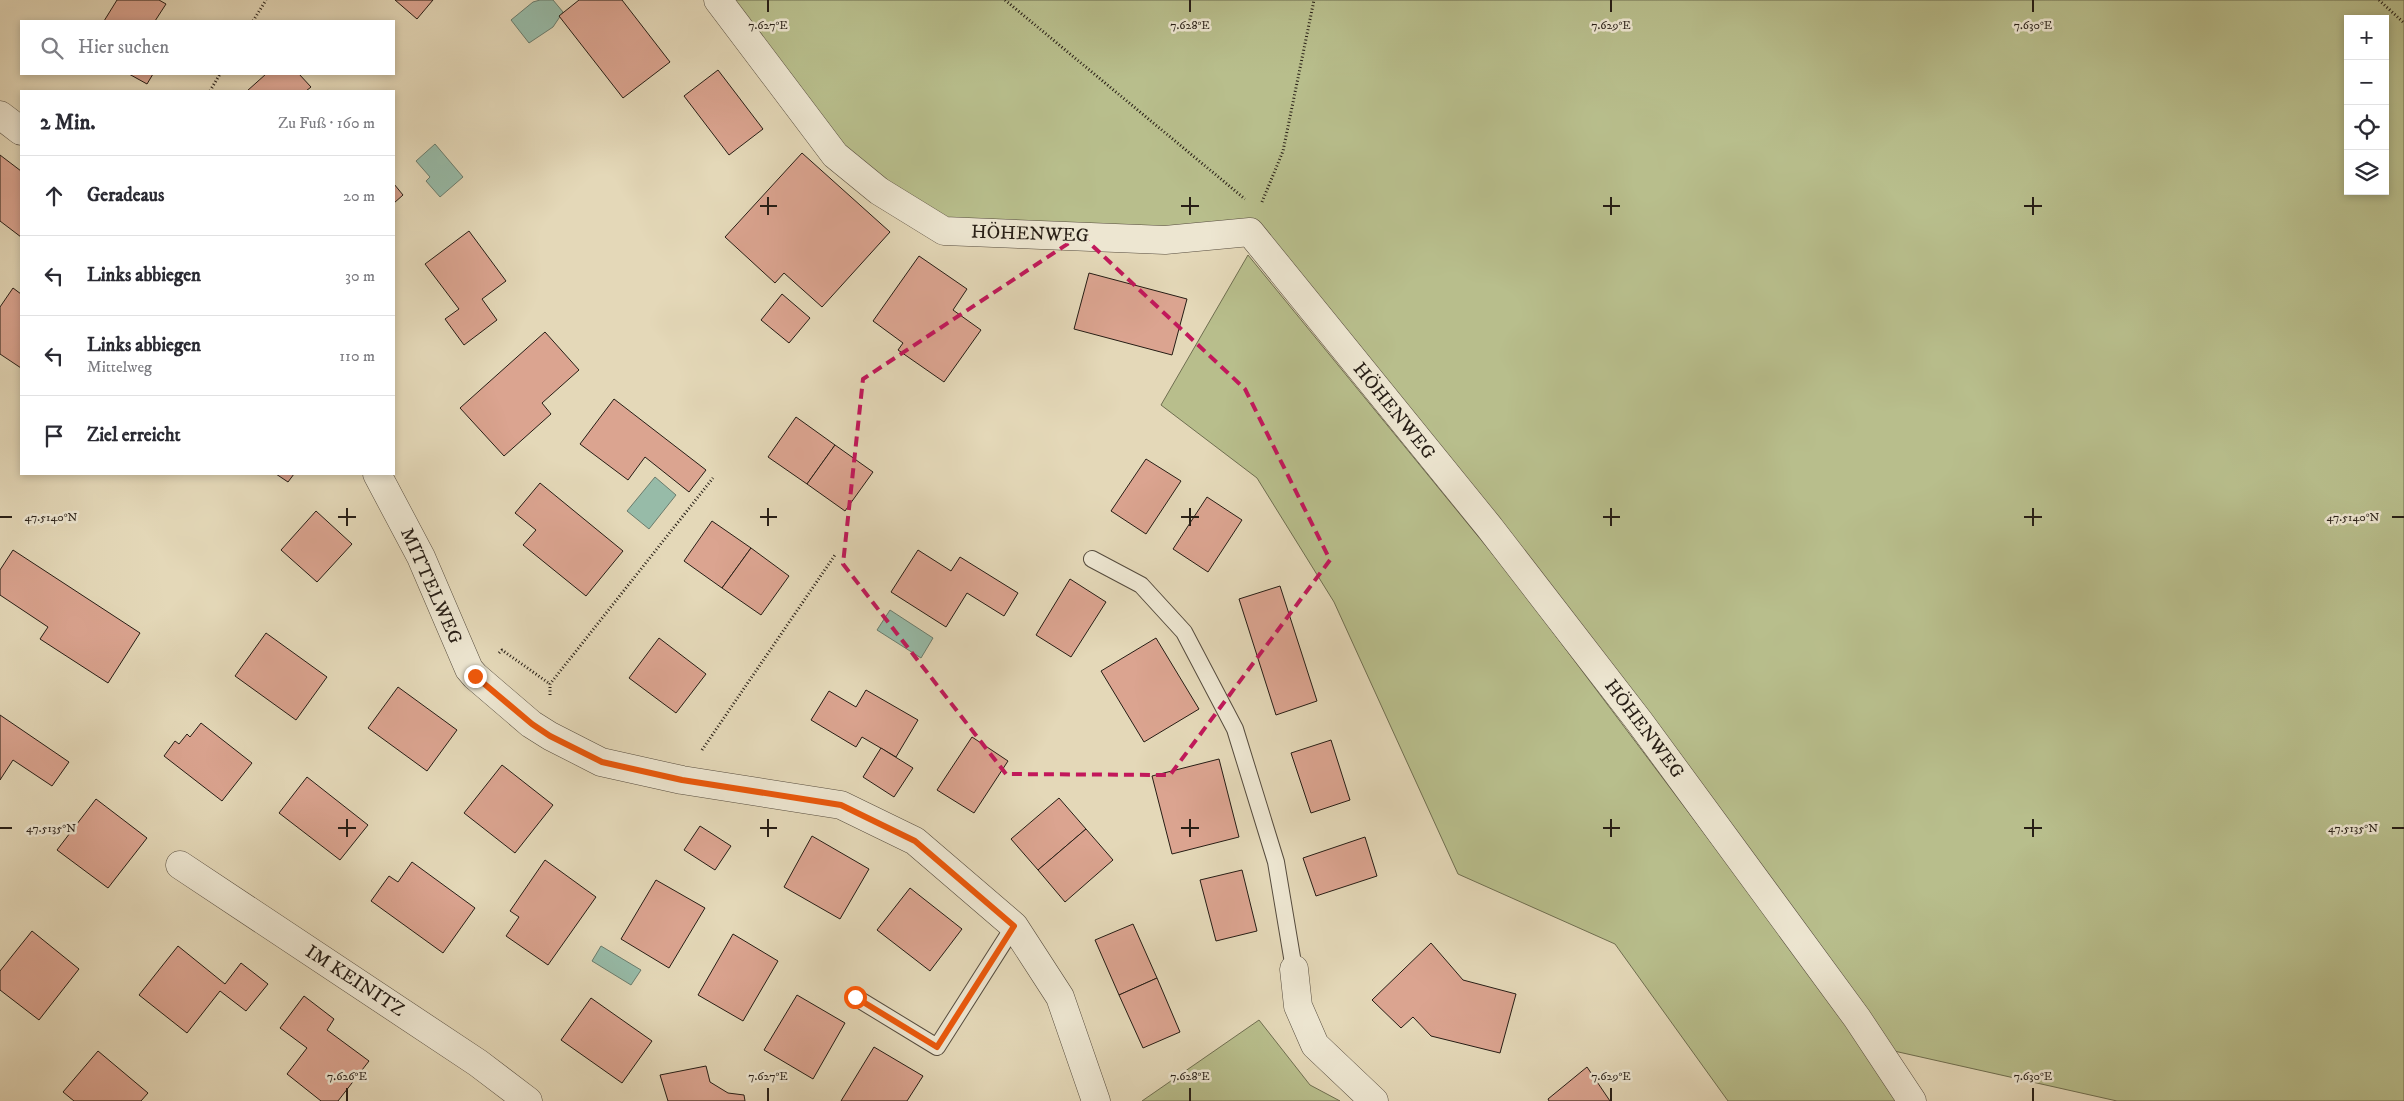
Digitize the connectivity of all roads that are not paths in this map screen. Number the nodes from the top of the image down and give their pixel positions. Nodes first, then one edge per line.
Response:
1 (718, 0) edge
2 (0, 116) edge
3 (20, 130) edge
4 (378, 475) edge
5 (1092, 559) dead end
6 (180, 866) dead end
7 (1014, 926) junction
8 (1294, 969) joint
9 (855, 997) dead end
10 (528, 1101) edge
11 (1096, 1101) edge
12 (1374, 1101) edge
13 (1912, 1101) edge

1 - 13 street, HÖHENWEG
2 - 3 street
4 - 7 street, MITTELWEG
5 - 8 lane
6 - 10 street, IM KEINITZ
7 - 9 lane
7 - 11 street, MITTELWEG
8 - 12 street

